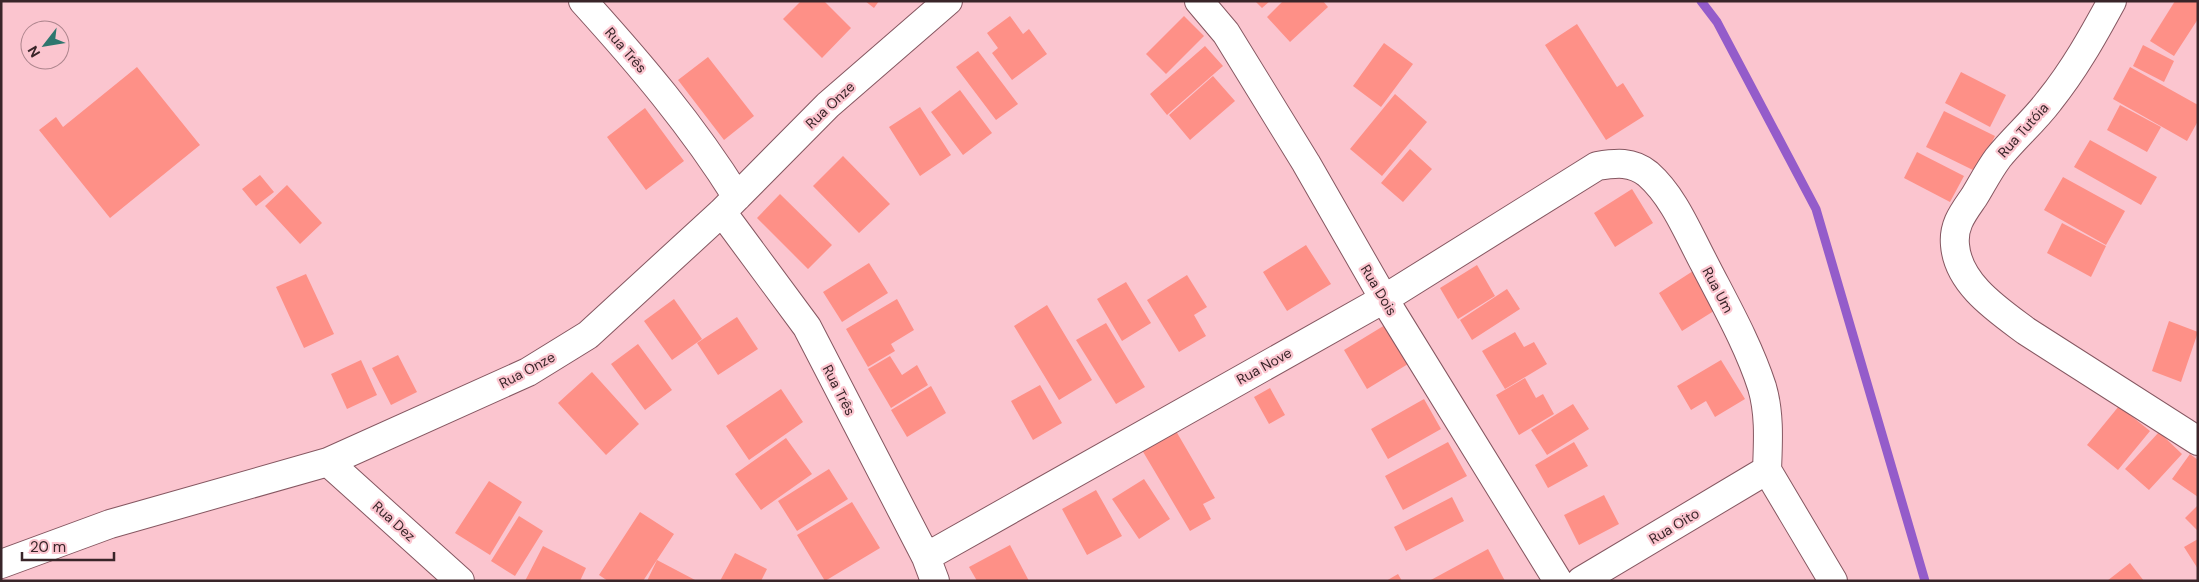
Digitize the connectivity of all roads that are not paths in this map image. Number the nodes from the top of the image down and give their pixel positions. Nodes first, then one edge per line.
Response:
1 (583, 1) edge
2 (948, 1) edge
3 (1199, 1) edge
4 (2112, 1) edge
5 (1597, 166) joint
6 (729, 204) junction
7 (1384, 299) junction
8 (2198, 441) edge
9 (328, 462) junction
10 (1767, 470) junction
11 (1, 564) edge
12 (931, 569) edge
13 (460, 581) edge
14 (1558, 581) edge
15 (1581, 581) edge
16 (1833, 581) edge

1 - 6 street, Rua Três
2 - 6 street, Rua Onze
3 - 7 street, Rua Dois
4 - 8 street, Rua Tutóia
5 - 7 street, Rua Nove
5 - 10 street, Rua Um
6 - 9 street, Rua Onze
6 - 12 street, Rua Três
7 - 12 street, Rua Nove
7 - 14 street, Rua Dois
9 - 11 street, Rua Onze
9 - 13 street, Rua Dez
10 - 15 street, Rua Oito
10 - 16 street

